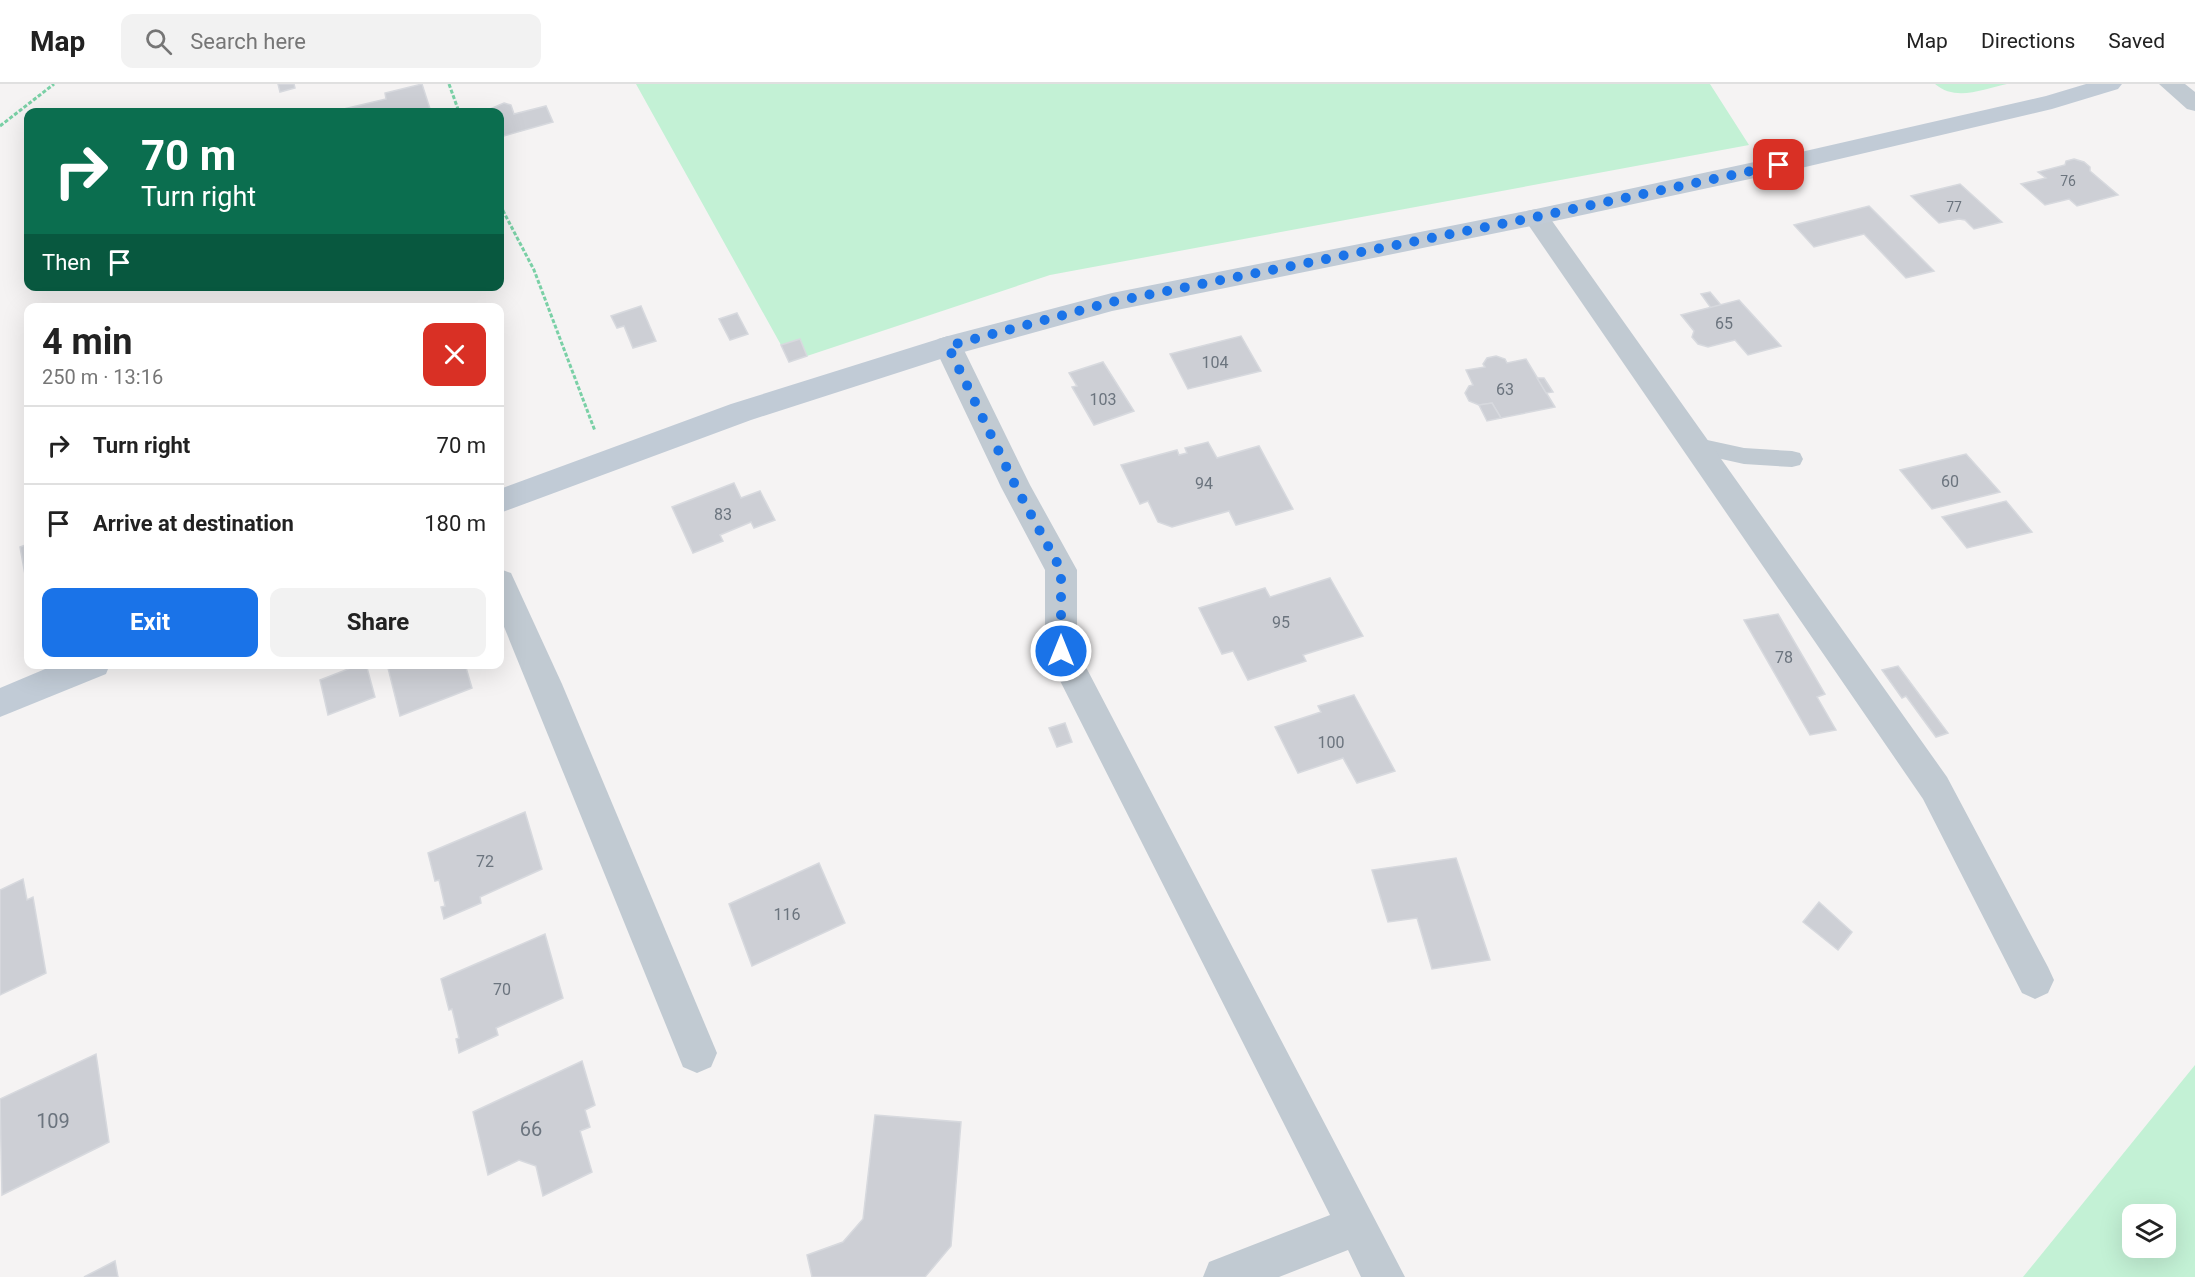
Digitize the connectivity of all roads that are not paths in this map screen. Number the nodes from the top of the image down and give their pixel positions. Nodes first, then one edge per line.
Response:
1 (2110, 84) edge
2 (2171, 84) edge
3 (2195, 104) edge
4 (1536, 217) junction
5 (948, 346) junction
6 (1698, 446) junction
7 (1792, 459) dead end
8 (504, 499) edge
9 (504, 591) edge
10 (82, 669) edge
11 (0, 703) edge
12 (2035, 980) dead end
13 (697, 1053) dead end
14 (1357, 1226) junction
15 (1224, 1277) edge
16 (1384, 1277) edge

1 - 4 street
2 - 3 street
4 - 5 street
4 - 6 street
5 - 8 street
5 - 14 street
6 - 7 lane
6 - 12 street
9 - 13 street
10 - 11 street
14 - 15 street
14 - 16 street

